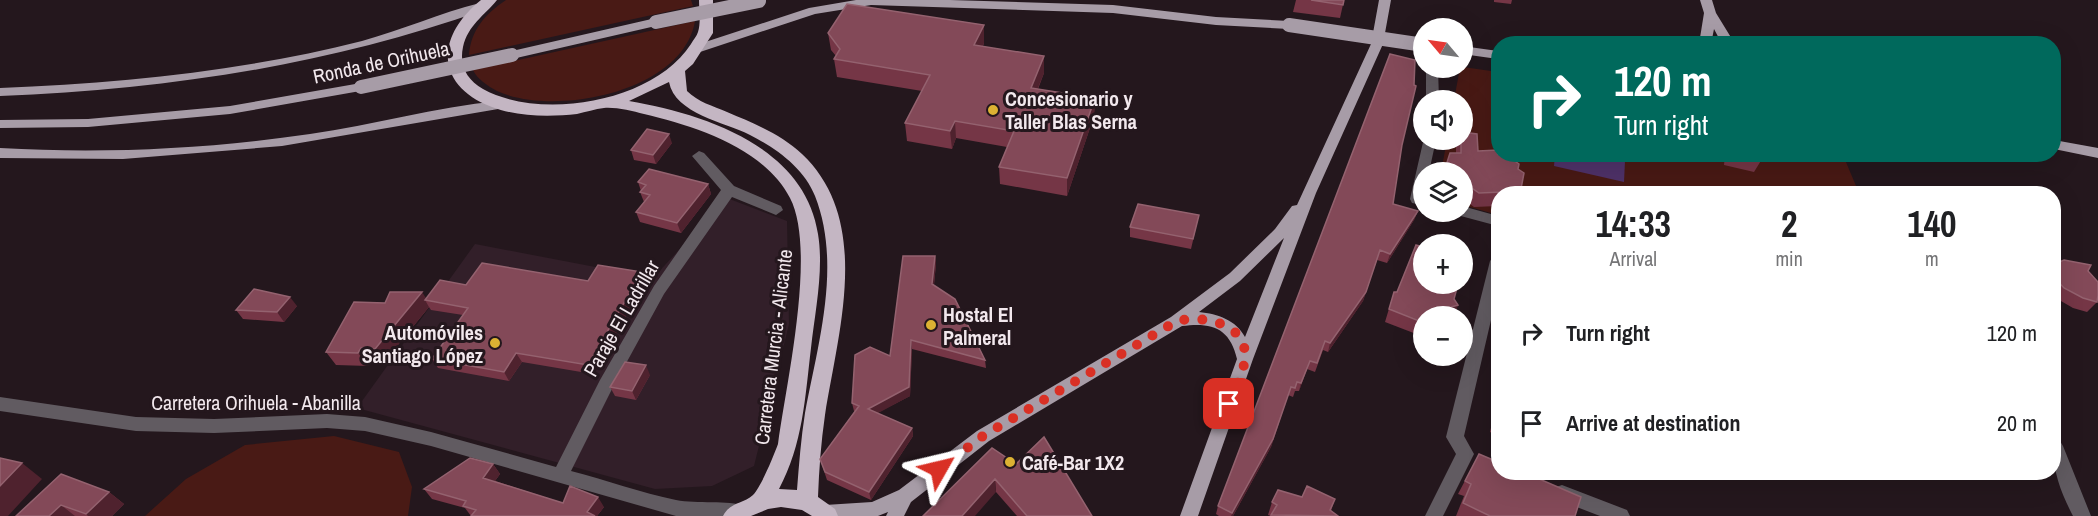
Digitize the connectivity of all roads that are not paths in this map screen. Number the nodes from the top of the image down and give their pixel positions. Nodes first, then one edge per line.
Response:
1 (706, 0) edge
2 (761, 0) edge
3 (1115, 0) edge
4 (1131, 0) edge
5 (1385, 0) edge
6 (485, 3) edge
7 (1153, 5) junction
8 (1708, 6) edge
9 (1289, 25) junction
10 (1706, 36) edge
11 (1725, 36) edge
12 (1413, 43) edge
13 (1377, 44) junction
14 (697, 49) junction
15 (1413, 51) edge
16 (1473, 52) edge
17 (1491, 55) edge
18 (677, 69) junction
19 (0, 92) edge
20 (609, 103) junction
21 (499, 105) junction
22 (0, 124) edge
23 (2061, 146) edge
24 (0, 153) edge
25 (2098, 153) edge
26 (699, 156) dead end
27 (729, 190) junction
28 (1309, 193) junction
29 (776, 210) dead end
30 (1473, 214) edge
31 (1491, 219) edge
32 (1491, 290) edge
33 (1177, 321) junction
34 (1245, 359) junction
35 (0, 404) edge
36 (1465, 454) junction
37 (1482, 460) edge
38 (2061, 464) edge
39 (561, 474) junction
40 (1544, 485) edge
41 (905, 496) junction
42 (647, 501) junction
43 (807, 501) junction
44 (759, 502) junction
45 (1596, 511) edge
46 (737, 514) edge
47 (826, 515) edge
48 (667, 516) edge
49 (895, 516) edge
50 (1189, 516) edge
51 (1434, 516) edge
52 (1621, 516) edge
53 (2082, 516) edge

1 - 14 highway
2 - 22 main road, Ronda de Orihuela, bridge
3 - 7 main road
4 - 7 main road
5 - 13 main road
6 - 19 main road
6 - 21 highway
7 - 9 main road
8 - 10 main road
8 - 11 main road
9 - 12 main road, bridge
9 - 14 main road
13 - 15 street
13 - 28 main road
14 - 18 highway
16 - 17 main road
18 - 20 highway
18 - 43 highway
20 - 21 highway
20 - 44 highway, Carretera Murcia - Alicante
21 - 24 main road
23 - 25 main road
26 - 27 street
27 - 29 street
27 - 39 street, Paraje El Ladrillar
28 - 33 main road
28 - 34 main road
30 - 31 street
32 - 36 street
33 - 34 main road
33 - 41 main road
34 - 50 main road
35 - 39 street, Carretera Orihuela - Abanilla
36 - 37 street
36 - 51 street
38 - 53 street
39 - 42 street, Carretera Orihuela - Abanilla
40 - 45 street
41 - 47 main road
41 - 49 main road
42 - 46 street, Carretera Orihuela - Abanilla
42 - 48 street, Carretera Orihuela - Abanilla
43 - 44 highway
43 - 47 highway
44 - 46 highway
45 - 52 street

